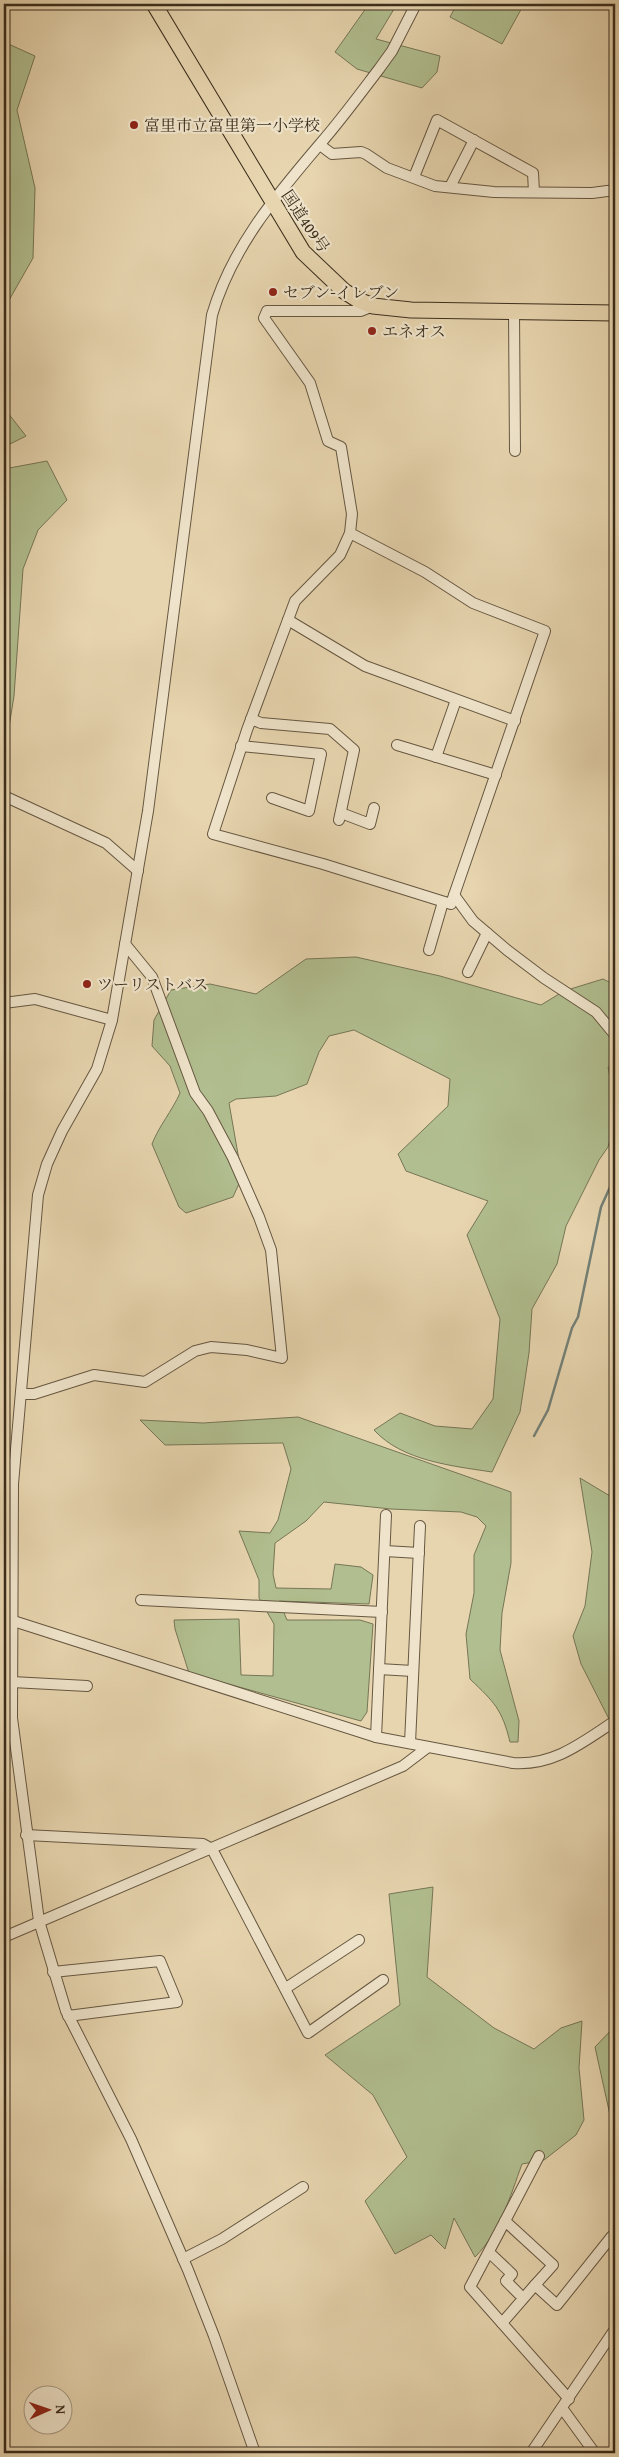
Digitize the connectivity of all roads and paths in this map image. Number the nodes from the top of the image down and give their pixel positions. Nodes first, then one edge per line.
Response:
1 (416, 4) edge
2 (160, 6) edge
3 (474, 140) junction
4 (320, 145) junction
5 (414, 178) junction
6 (450, 187) junction
7 (615, 190) edge
8 (534, 192) junction
9 (272, 201) junction
10 (373, 306) junction
11 (514, 312) junction
12 (615, 313) edge
13 (515, 451) dead end
14 (350, 533) junction
15 (288, 620) junction
16 (456, 700) junction
17 (251, 719) junction
18 (515, 721) junction
19 (397, 745) dead end
20 (241, 746) junction
21 (436, 757) junction
22 (496, 775) junction
23 (4, 796) edge
24 (272, 798) dead end
25 (374, 808) dead end
26 (138, 870) junction
27 (454, 895) junction
28 (443, 902) junction
29 (487, 933) junction
30 (126, 944) junction
31 (429, 950) dead end
32 (468, 972) dead end
33 (4, 1003) edge
34 (112, 1020) junction
35 (615, 1035) edge
36 (21, 1394) junction
37 (386, 1516) dead end
38 (420, 1526) dead end
39 (385, 1551) junction
40 (419, 1553) junction
41 (141, 1600) dead end
42 (382, 1612) junction
43 (8, 1619) edge
44 (378, 1668) junction
45 (413, 1671) junction
46 (12, 1682) junction
47 (87, 1686) dead end
48 (615, 1721) edge
49 (376, 1737) junction
50 (410, 1743) junction
51 (428, 1747) junction
52 (26, 1835) junction
53 (212, 1849) junction
54 (39, 1921) junction
55 (4, 1937) edge
56 (360, 1940) dead end
57 (52, 1972) junction
58 (383, 1980) dead end
59 (286, 1988) junction
60 (68, 2016) junction
61 (539, 2156) dead end
62 (303, 2187) dead end
63 (505, 2221) junction
64 (612, 2236) dead end
65 (492, 2255) dead end
66 (183, 2259) junction
67 (535, 2286) junction
68 (519, 2294) dead end
69 (502, 2323) junction
70 (615, 2329) edge
71 (569, 2399) junction
72 (562, 2408) junction
73 (594, 2452) edge
74 (255, 2453) edge
75 (531, 2453) edge

1 - 4 street
2 - 9 highway, 国道409号
3 - 5 street
3 - 6 street
3 - 8 street
4 - 5 street
4 - 9 street
5 - 6 street
6 - 8 street
7 - 8 street
9 - 10 highway, 国道409号
9 - 26 street
10 - 11 highway, 国道409号
10 - 14 street
11 - 12 highway, 国道409号
11 - 13 street
14 - 15 street
14 - 18 street
15 - 16 street
15 - 17 street
16 - 18 street
16 - 21 street
17 - 20 street
17 - 25 street
18 - 22 street
19 - 21 street
20 - 24 street
20 - 28 street
21 - 22 street
22 - 27 street
23 - 26 street
26 - 30 street
27 - 28 street
27 - 29 street
28 - 31 street
29 - 32 street
29 - 35 street
30 - 34 street
30 - 36 street
33 - 34 street
34 - 36 street
36 - 43 street
37 - 39 street
38 - 40 street
39 - 40 street
39 - 42 street
40 - 45 street
41 - 42 street
42 - 44 street
43 - 46 street
43 - 49 street
44 - 45 street
44 - 49 street
45 - 50 street
46 - 47 street
46 - 52 street
48 - 51 street
49 - 50 street
50 - 51 street
51 - 53 street
52 - 53 street
52 - 54 street
53 - 54 street
53 - 59 street
54 - 55 street
54 - 57 street
56 - 59 street
57 - 60 street
57 - 60 street
58 - 59 street
60 - 66 street
61 - 63 street
62 - 66 street
63 - 67 street
63 - 69 street
64 - 67 street
65 - 68 street
66 - 74 street
67 - 69 street
69 - 71 street
70 - 71 street
71 - 72 street
72 - 73 street
72 - 75 street

